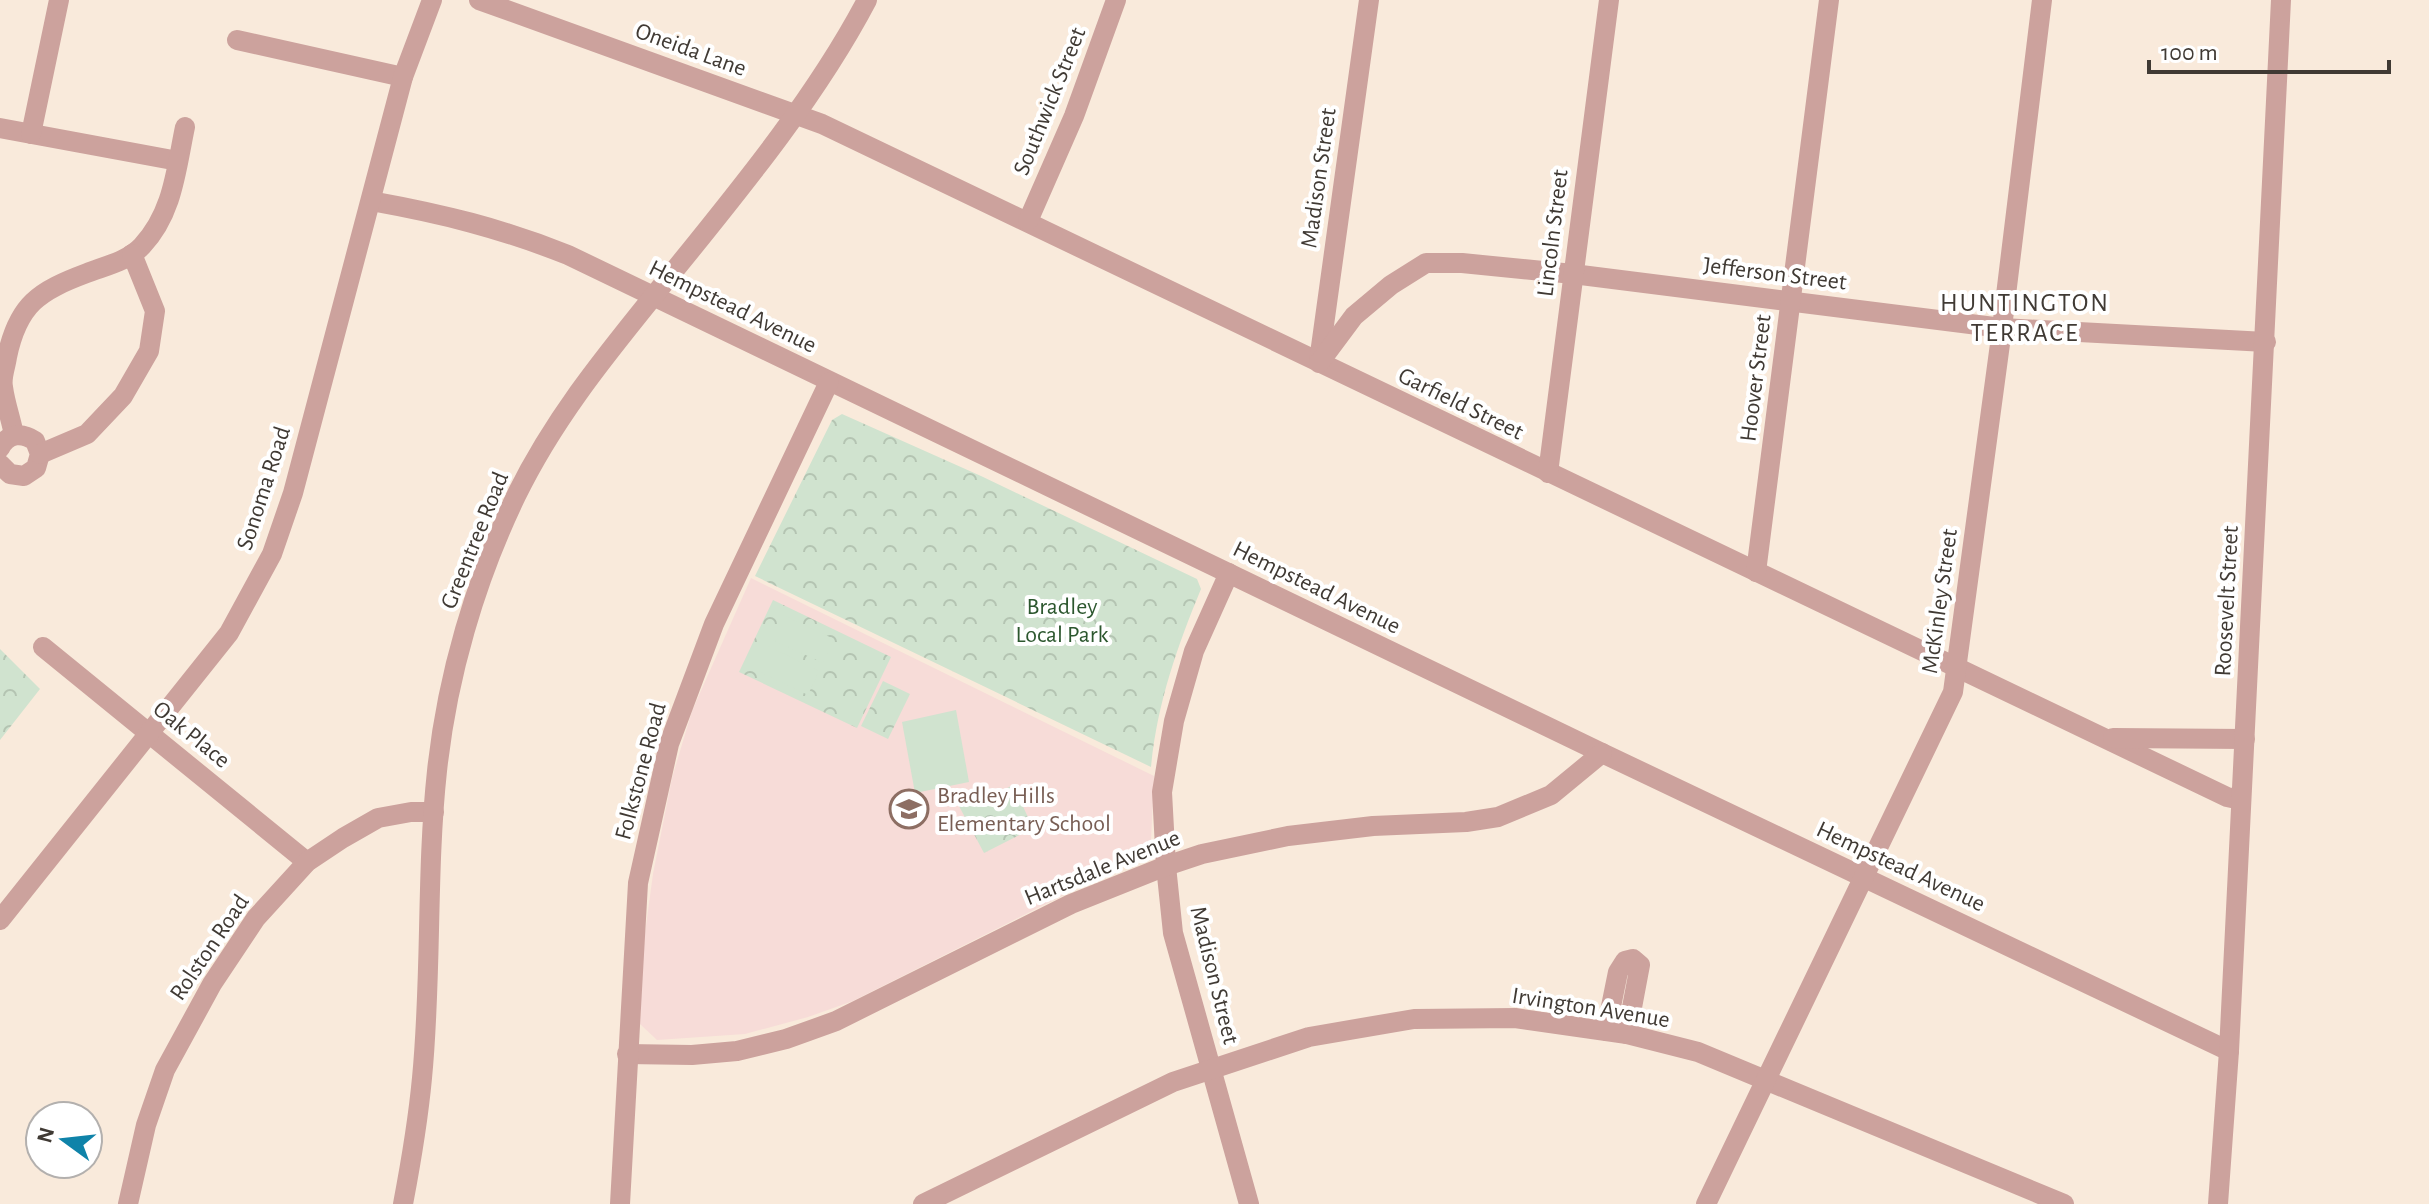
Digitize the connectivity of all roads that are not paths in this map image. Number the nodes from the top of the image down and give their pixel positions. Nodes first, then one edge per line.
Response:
1 (59, 0) edge
2 (432, 0) edge
3 (479, 0) edge
4 (867, 0) edge
5 (1116, 0) edge
6 (1369, 0) edge
7 (1609, 0) edge
8 (1829, 0) edge
9 (2042, 0) edge
10 (2281, 0) edge
11 (237, 40) dead end
12 (403, 77) junction
13 (795, 115) junction
14 (185, 127) dead end
15 (0, 128) edge
16 (31, 134) junction
17 (178, 161) junction
18 (371, 201) junction
19 (1028, 221) junction
20 (132, 254) junction
21 (1573, 274) junction
22 (653, 296) junction
23 (1791, 301) junction
24 (2002, 328) junction
25 (2266, 342) junction
26 (1319, 363) junction
27 (829, 382) junction
28 (7, 441) edge
29 (40, 454) junction
30 (0, 464) edge
31 (1548, 473) junction
32 (1756, 572) junction
33 (1229, 573) junction
34 (43, 647) dead end
35 (1957, 667) junction
36 (149, 733) junction
37 (2104, 738) junction
38 (2245, 739) junction
39 (1602, 753) junction
40 (2241, 800) junction
41 (434, 812) junction
42 (307, 862) junction
43 (1166, 866) junction
44 (1864, 877) junction
45 (0, 920) edge
46 (1606, 1031) junction
47 (1627, 1034) junction
48 (2229, 1051) junction
49 (627, 1054) junction
50 (1212, 1068) junction
51 (1766, 1081) junction
52 (128, 1204) edge
53 (403, 1204) edge
54 (620, 1204) edge
55 (923, 1204) edge
56 (1249, 1204) edge
57 (1706, 1204) edge
58 (2064, 1204) edge
59 (2218, 1204) edge

1 - 16 street
2 - 12 street, Sonoma Road
3 - 13 street, Oneida Lane
4 - 13 street, Greentree Road
5 - 19 street, Southwick Street
6 - 26 street, Madison Street
7 - 21 street, Lincoln Street
8 - 23 street, Hoover Street
9 - 24 street, McKinley Street
10 - 25 street, Roosevelt Street
11 - 12 street
12 - 18 street, Sonoma Road
13 - 19 street, Garfield Street
13 - 22 street, Greentree Road
14 - 17 street
15 - 16 street
16 - 17 street
17 - 20 street
18 - 22 street, Hempstead Avenue
18 - 36 street, Sonoma Road
19 - 26 street, Garfield Street
20 - 28 street
20 - 29 street
21 - 23 street, Jefferson Street
21 - 26 street, Jefferson Street
21 - 31 street, Lincoln Street
22 - 27 street, Hempstead Avenue
22 - 41 street, Greentree Road
23 - 24 street, Jefferson Street
23 - 32 street, Hoover Street
24 - 25 street, Jefferson Street
24 - 35 street, McKinley Street
25 - 38 street, Roosevelt Street
26 - 31 street, Garfield Street
27 - 33 street, Hempstead Avenue
27 - 49 street, Folkstone Road
28 - 29 street
29 - 30 street
31 - 32 street, Garfield Street
32 - 35 street, Garfield Street
33 - 39 street, Hempstead Avenue
33 - 43 street, Madison Street
34 - 36 street, Oak Place
35 - 37 street, Garfield Street
35 - 44 street, McKinley Street
36 - 42 street, Oak Place
36 - 45 street, Sonoma Road
37 - 38 street, Garfield Street
37 - 40 street, Garfield Street
38 - 40 street, Roosevelt Street
39 - 43 street, Hartsdale Avenue
39 - 44 street, Hempstead Avenue
40 - 48 street, Roosevelt Street
41 - 42 street, Rolston Road
41 - 53 street, Greentree Road
42 - 52 street, Rolston Road
43 - 49 street, Hartsdale Avenue
43 - 50 street, Madison Street
44 - 48 street, Hempstead Avenue
44 - 51 street, McKinley Street
46 - 47 street, Irvington Avenue
46 - 47 street
46 - 50 street, Irvington Avenue
47 - 51 street, Irvington Avenue
48 - 59 street, Roosevelt Street
49 - 54 street, Folkstone Road
50 - 55 street, Irvington Avenue
50 - 56 street, Madison Street
51 - 57 street, McKinley Street
51 - 58 street, Irvington Avenue

